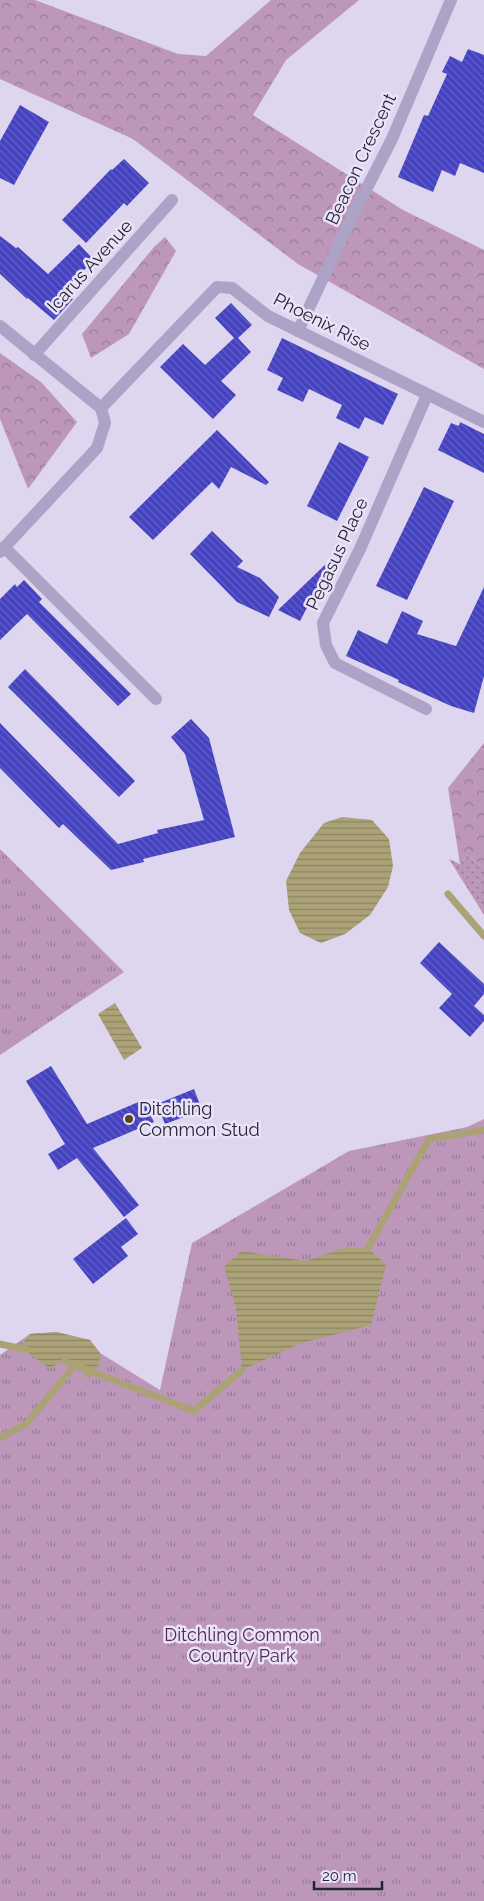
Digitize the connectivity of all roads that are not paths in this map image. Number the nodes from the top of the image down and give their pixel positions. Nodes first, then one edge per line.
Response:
1 (450, 0) edge
2 (172, 200) dead end
3 (0, 326) edge
4 (298, 331) junction
5 (34, 355) junction
6 (427, 395) junction
7 (101, 408) junction
8 (484, 422) edge
9 (2, 550) edge
10 (156, 699) dead end
11 (426, 709) dead end

1 - 4 street, Beacon Crescent
2 - 5 street, Icarus Avenue
3 - 5 street
4 - 6 street, Phoenix Rise
4 - 7 street, Phoenix Rise
5 - 7 street
6 - 8 street, Phoenix Rise
6 - 11 street, Pegasus Place
7 - 9 street
9 - 10 street

